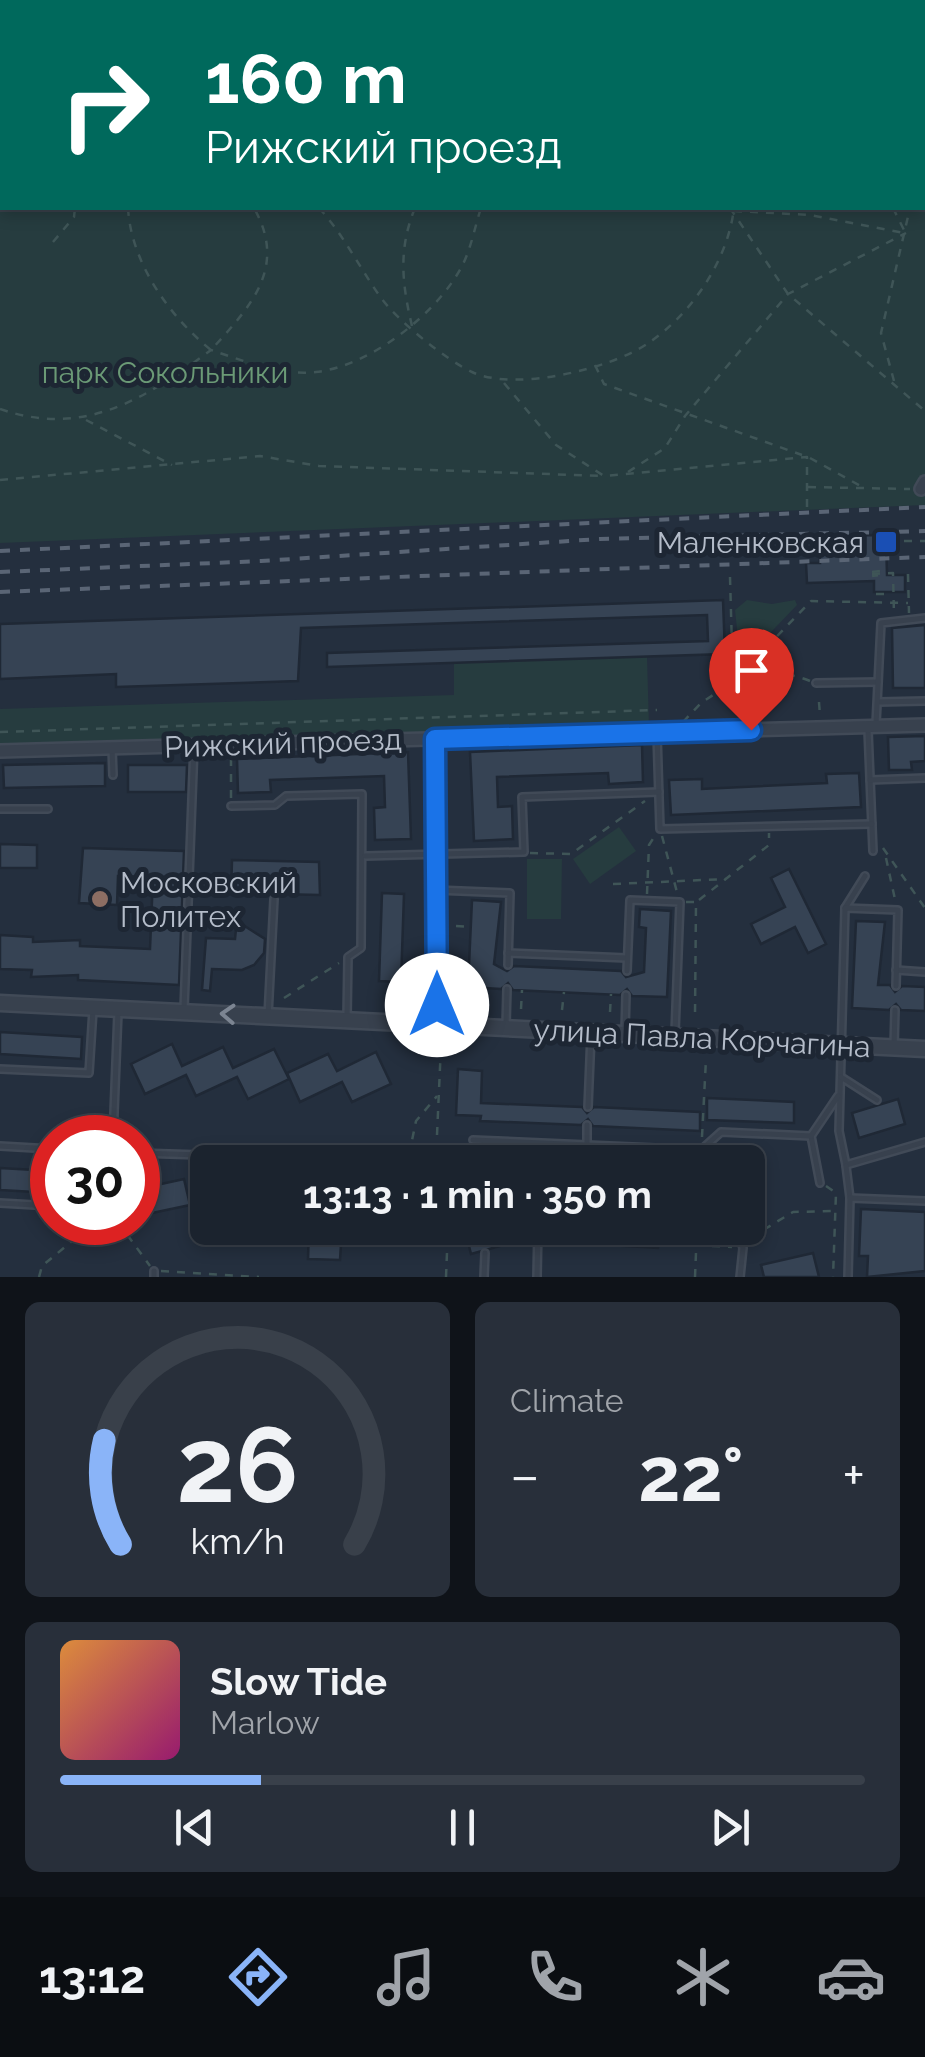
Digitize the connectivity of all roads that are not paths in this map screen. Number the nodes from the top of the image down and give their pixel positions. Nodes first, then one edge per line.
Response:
1 (925, 618) edge
2 (878, 682) junction
3 (816, 684) road end
4 (925, 701) edge
5 (878, 702) junction
6 (925, 725) edge
7 (872, 727) junction
8 (658, 732) junction
9 (435, 739) junction
10 (194, 746) junction
11 (112, 748) junction
12 (0, 752) edge
13 (112, 775) dead end
14 (925, 778) edge
15 (870, 780) junction
16 (658, 792) junction
17 (231, 806) road end
18 (0, 809) edge
19 (48, 809) dead end
20 (872, 824) junction
21 (873, 851) dead end
22 (436, 855) junction
23 (364, 856) junction
24 (865, 876) dead end
25 (436, 890) junction
26 (274, 899) dead end
27 (845, 908) junction
28 (508, 953) junction
29 (628, 958) junction
30 (508, 965) dead end
31 (896, 970) junction
32 (627, 971) dead end
33 (925, 972) edge
34 (896, 986) dead end
35 (507, 989) dead end
36 (626, 995) dead end
37 (0, 1002) edge
38 (93, 1007) junction
39 (118, 1009) junction
40 (895, 1010) dead end
41 (184, 1012) junction
42 (268, 1016) junction
43 (346, 1020) junction
44 (437, 1024) junction
45 (506, 1028) junction
46 (590, 1032) junction
47 (624, 1034) junction
48 (674, 1036) junction
49 (841, 1044) junction
50 (894, 1047) junction
51 (925, 1049) edge
52 (0, 1068) edge
53 (840, 1076) junction
54 (840, 1093) junction
55 (876, 1100) dead end
56 (588, 1107) dead end
57 (113, 1115) edge
58 (588, 1126) dead end
59 (811, 1136) junction
60 (474, 1140) dead end
61 (925, 1142) edge
62 (588, 1145) joint
63 (707, 1145) edge
64 (0, 1146) edge
65 (30, 1148) edge
66 (160, 1154) edge
67 (190, 1155) edge
68 (846, 1165) junction
69 (820, 1183) road end
70 (850, 1198) junction
71 (925, 1200) edge
72 (0, 1202) edge
73 (30, 1204) edge
74 (538, 1245) edge
75 (742, 1245) edge
76 (485, 1253) dead end
77 (484, 1277) edge
78 (537, 1277) edge
79 (740, 1277) edge
80 (848, 1277) edge

1 - 2 lane
2 - 3 lane
2 - 5 lane
4 - 5 lane
5 - 7 lane
6 - 7 street, Рижский проезд
7 - 8 street, Рижский проезд
7 - 15 lane
8 - 9 street, Рижский проезд
8 - 16 lane
9 - 10 street, Рижский проезд
9 - 22 street
10 - 11 street, Рижский проезд
10 - 41 lane
11 - 12 street, Рижский проезд
11 - 13 lane
14 - 15 lane
15 - 20 lane
16 - 20 lane
16 - 22 lane
17 - 23 lane
18 - 19 lane
20 - 21 lane
22 - 23 lane
22 - 25 street
23 - 43 lane
24 - 27 lane
25 - 28 lane
25 - 44 street
26 - 42 lane
27 - 31 lane
27 - 49 lane
28 - 29 lane
28 - 30 lane
29 - 32 lane
29 - 48 lane
31 - 33 lane
31 - 34 lane
35 - 45 lane
36 - 47 lane
37 - 38 street, улица Павла Корчагина
38 - 39 street, улица Павла Корчагина
38 - 52 lane
39 - 41 street, улица Павла Корчагина
39 - 57 lane
40 - 50 lane
42 -> 41 street, улица Павла Корчагина
42 - 43 street, улица Павла Корчагина
43 - 44 street, улица Павла Корчагина
44 - 45 street, улица Павла Корчагина
45 - 46 street, улица Павла Корчагина
46 - 47 street, улица Павла Корчагина
46 - 56 lane
47 - 48 street, улица Павла Корчагина
48 - 49 street, улица Павла Корчагина
49 - 50 street, улица Павла Корчагина
49 - 53 lane
50 - 51 street, улица Павла Корчагина
53 - 54 lane
53 - 55 lane
54 - 59 lane
54 - 68 lane
58 - 62 lane
59 - 63 lane
59 - 69 lane
60 - 62 lane
61 - 68 lane
64 - 65 lane
66 - 67 lane
68 - 70 lane
70 - 71 lane
70 - 80 lane
72 - 73 lane
74 - 78 lane
75 - 79 lane
76 - 77 lane

